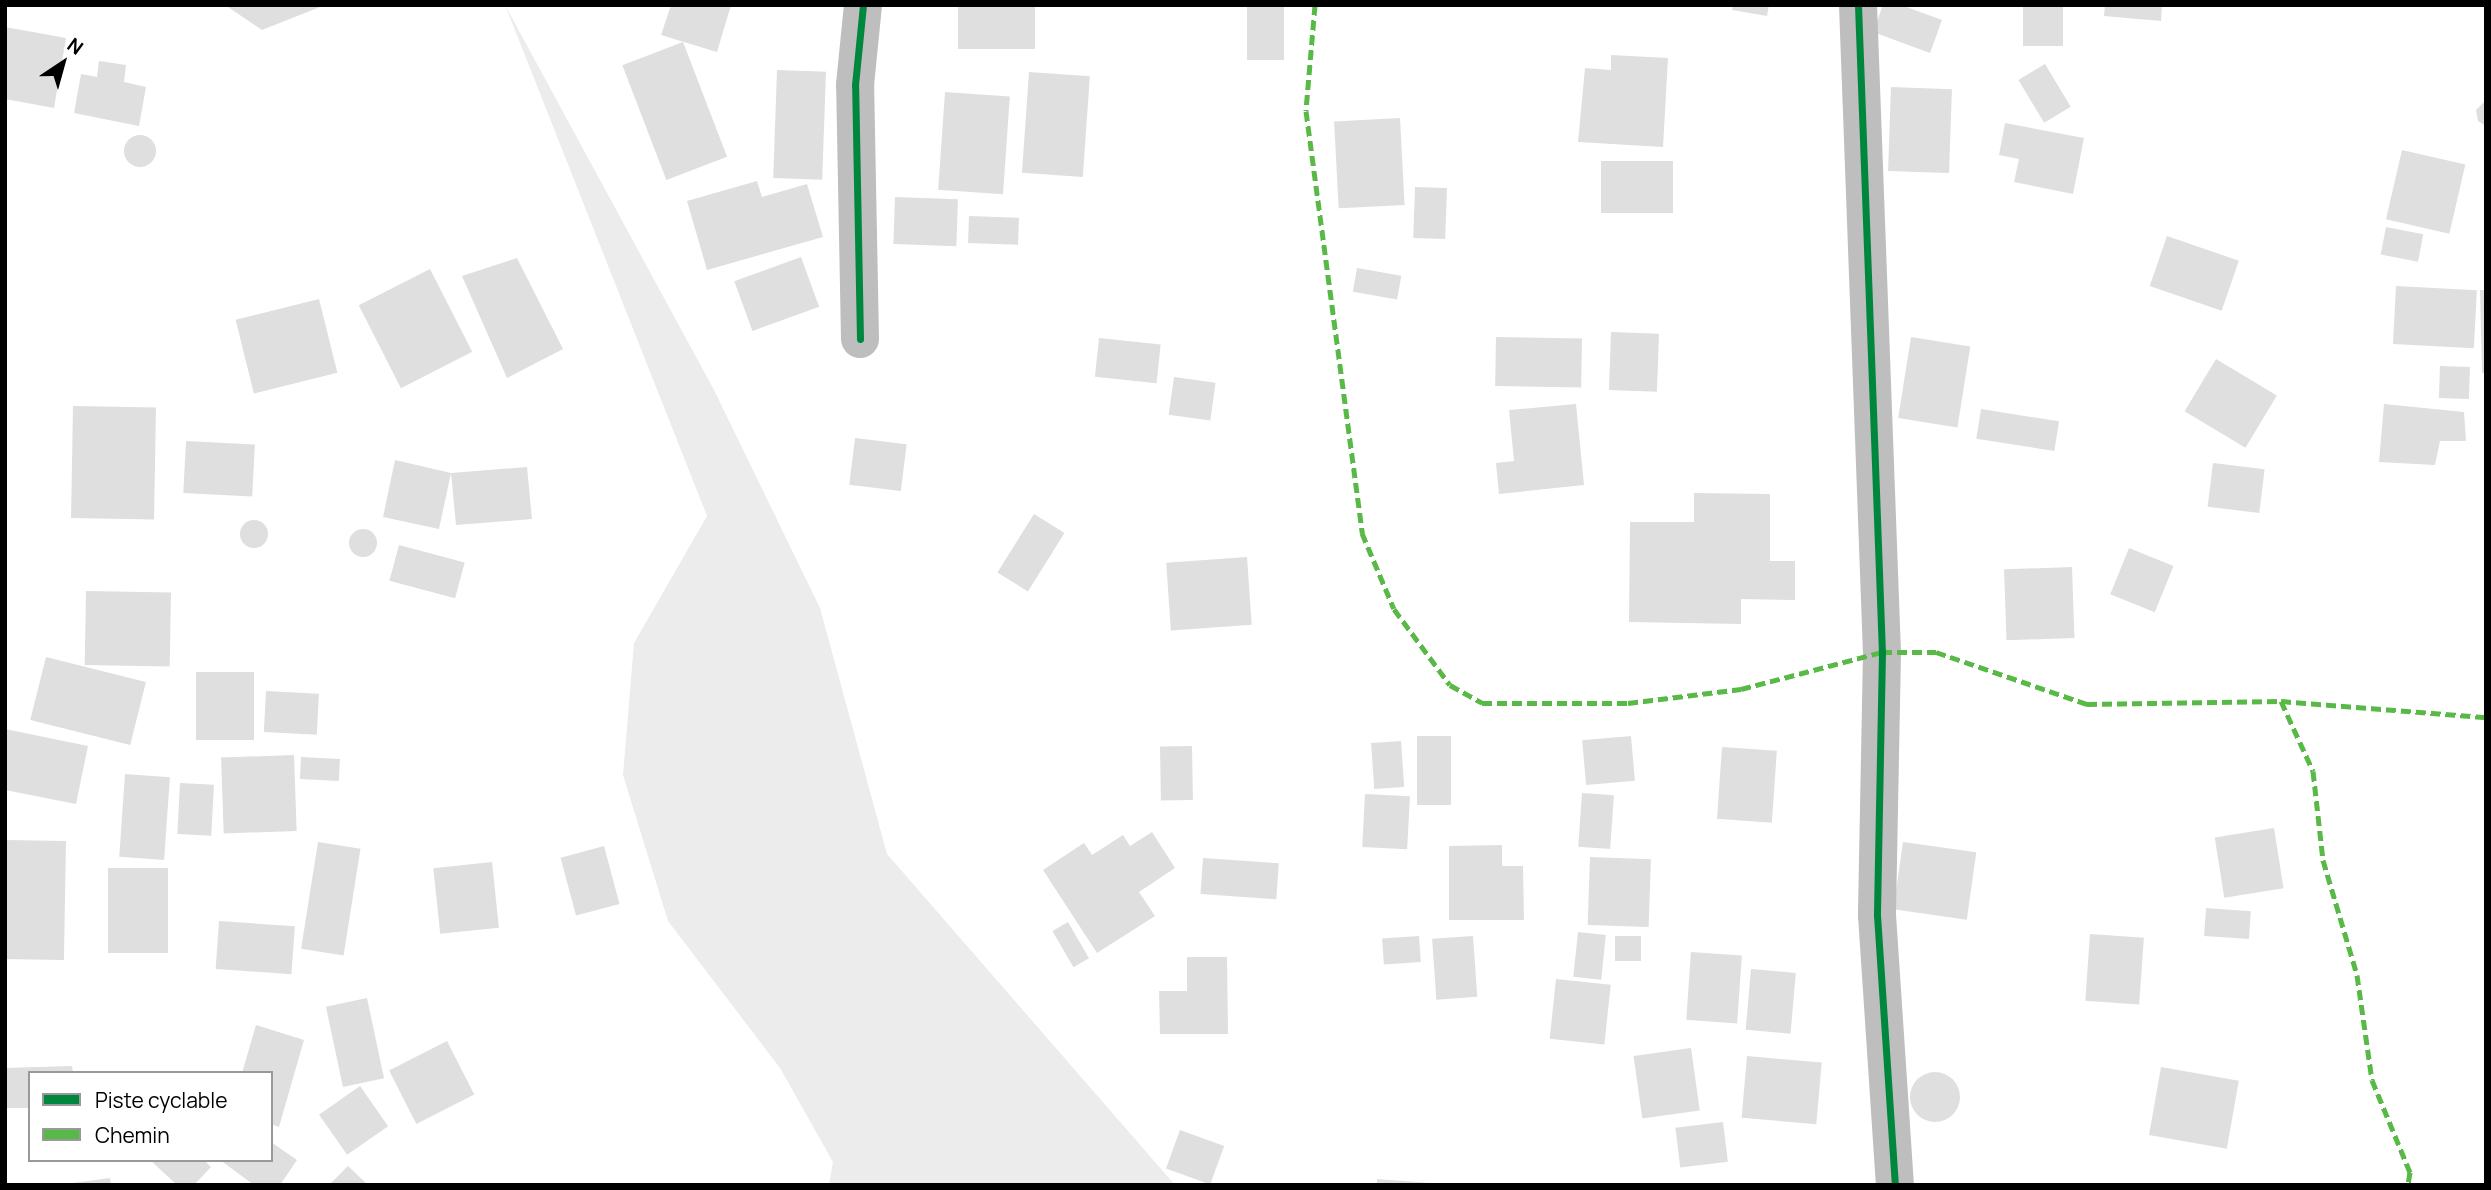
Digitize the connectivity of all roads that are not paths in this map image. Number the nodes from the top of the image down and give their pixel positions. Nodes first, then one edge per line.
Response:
1 (863, 5) edge
2 (1858, 5) edge
3 (860, 339) dead end
4 (1895, 1185) edge

1 - 3 street
2 - 4 street

